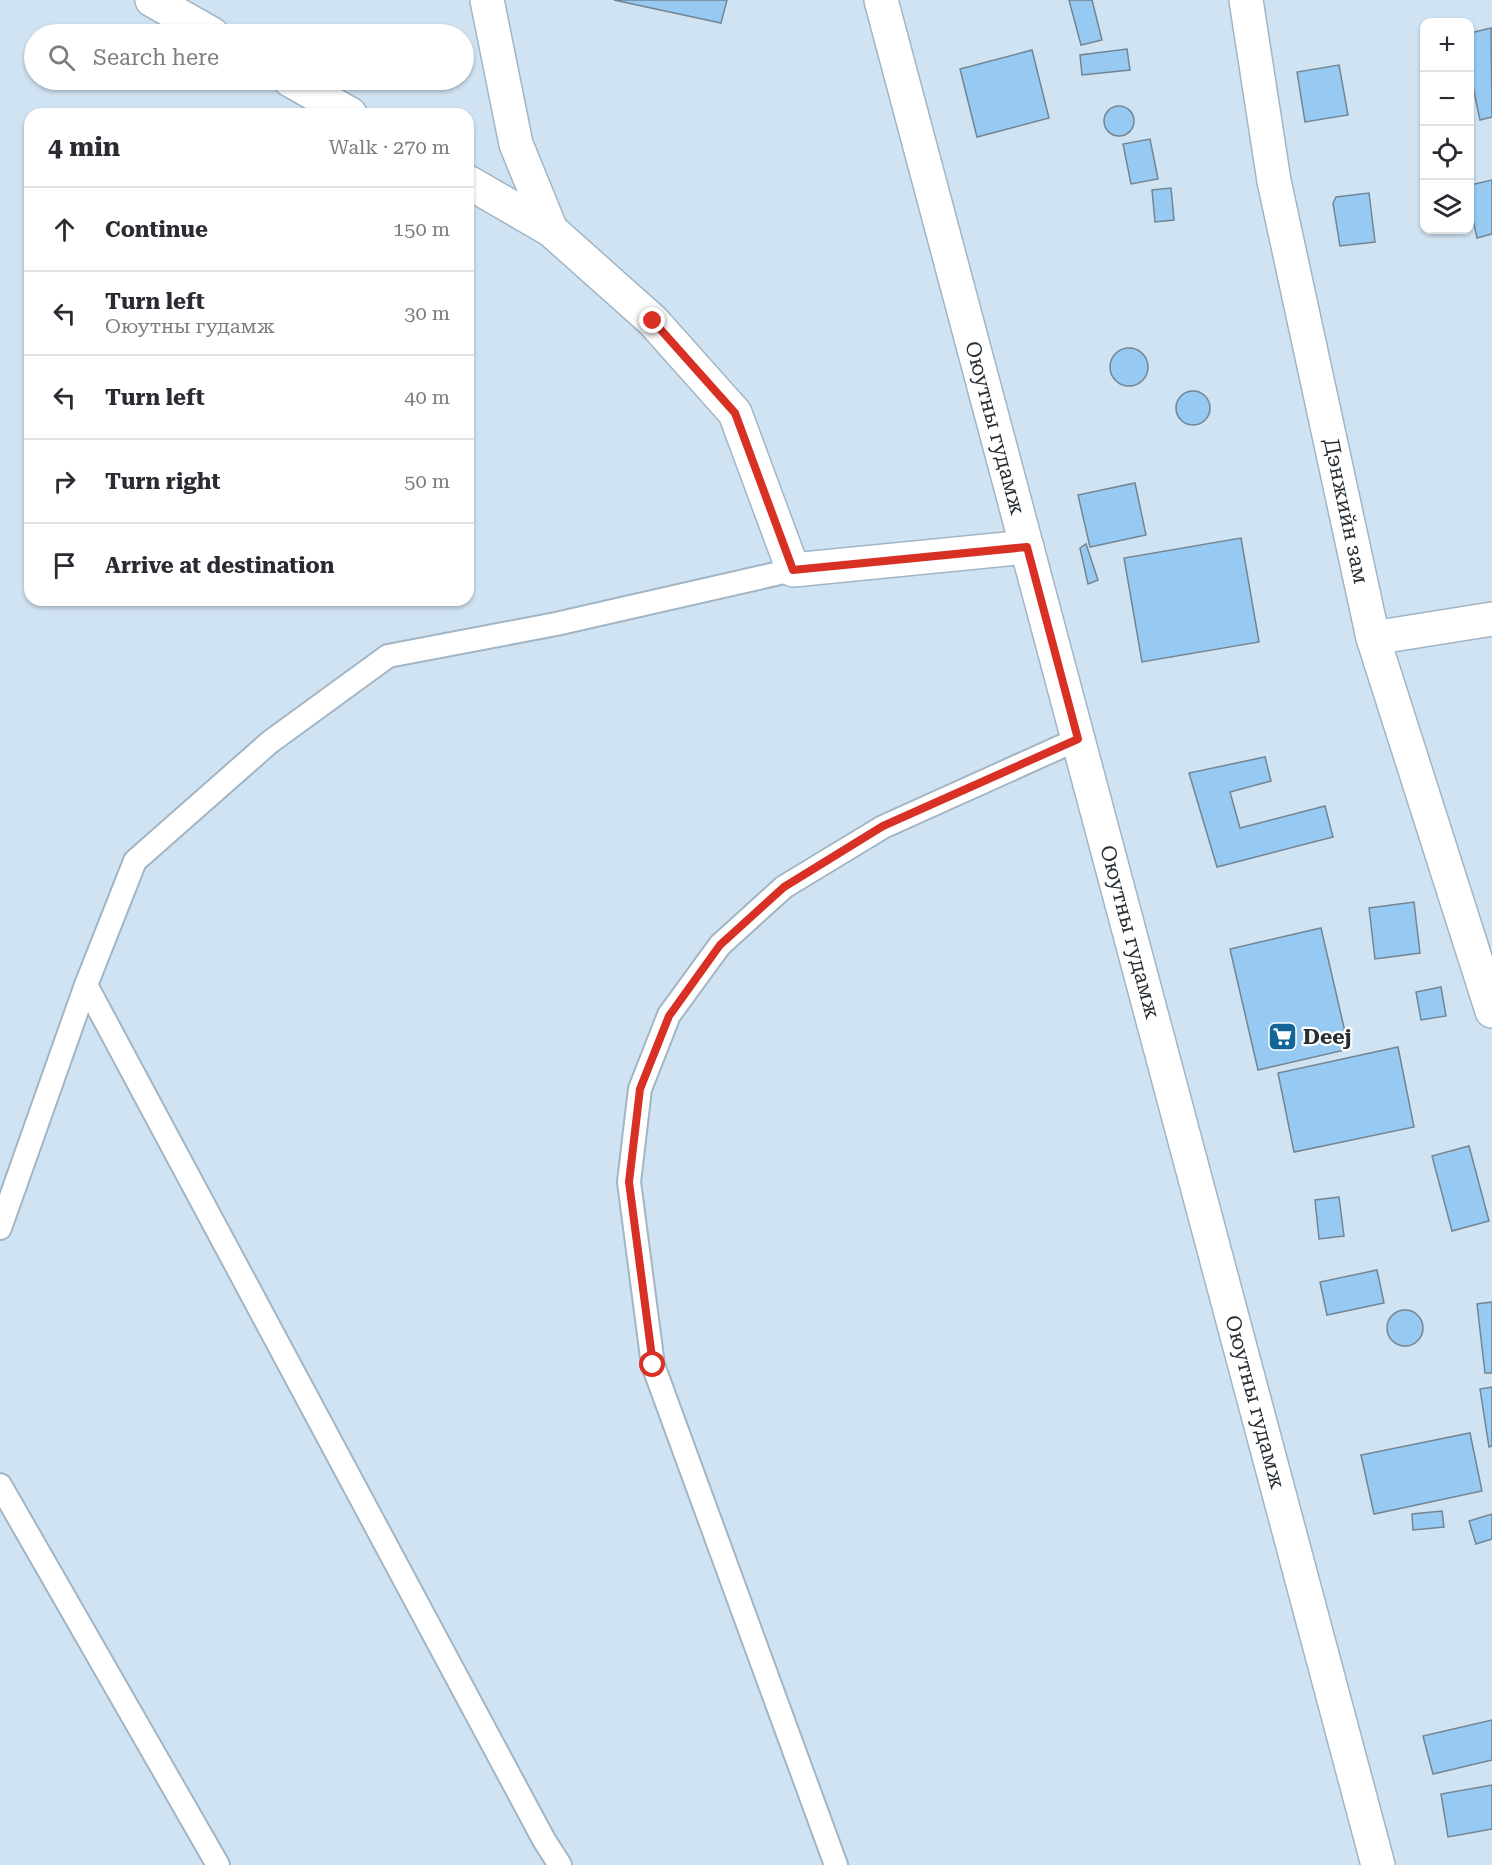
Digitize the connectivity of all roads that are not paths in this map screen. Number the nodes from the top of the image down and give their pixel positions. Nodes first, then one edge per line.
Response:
1 (152, 0) edge
2 (487, 0) edge
3 (881, 0) edge
4 (1246, 0) edge
5 (194, 24) edge
6 (308, 90) edge
7 (339, 108) edge
8 (474, 185) edge
9 (551, 230) junction
10 (1027, 547) junction
11 (793, 570) junction
12 (1492, 619) edge
13 (1373, 638) junction
14 (1078, 739) junction
15 (87, 985) junction
16 (1492, 1011) edge
17 (0, 1228) edge
18 (0, 1485) edge
19 (218, 1865) edge
20 (560, 1865) edge
21 (836, 1865) edge
22 (1378, 1865) edge

1 - 5 street
2 - 9 street
3 - 10 street, Оюутны гудамж
4 - 13 street, Дэнжийн зам
6 - 7 street
8 - 9 street
9 - 11 street
10 - 11 street
10 - 14 street, Оюутны гудамж
11 - 15 lane
12 - 13 street
13 - 16 street, Дэнжийн зам
14 - 21 lane
14 - 22 street, Оюутны гудамж
15 - 17 lane
15 - 20 lane
18 - 19 lane

